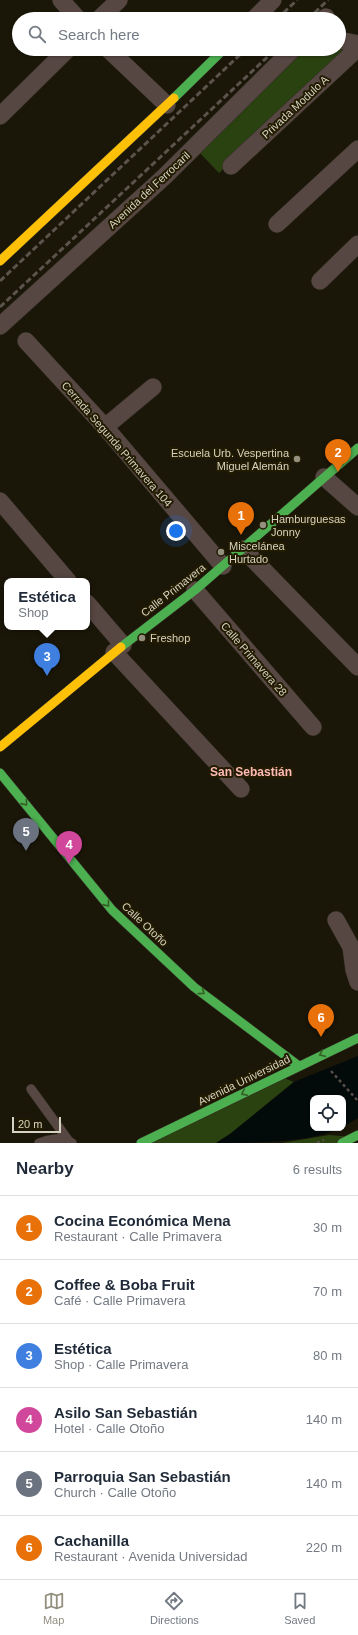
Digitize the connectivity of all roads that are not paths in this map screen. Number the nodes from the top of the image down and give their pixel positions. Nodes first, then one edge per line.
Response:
1 (61, 0) edge
2 (119, 0) edge
3 (273, 0) edge
4 (72, 12) edge
5 (106, 12) edge
6 (261, 12) edge
7 (346, 41) edge
8 (358, 44) edge
9 (358, 48) edge
10 (61, 56) edge
11 (115, 56) edge
12 (217, 56) edge
13 (286, 56) edge
14 (167, 105) junction
15 (0, 116) edge
16 (358, 149) edge
17 (231, 166) dead end
18 (277, 224) dead end
19 (358, 244) edge
20 (0, 261) edge
21 (320, 281) dead end
22 (0, 326) edge
23 (26, 341) dead end
24 (153, 387) dead end
25 (105, 427) junction
26 (358, 448) edge
27 (324, 477) junction
28 (0, 501) edge
29 (358, 508) edge
30 (243, 549) junction
31 (222, 566) junction
32 (65, 578) edge
33 (195, 590) junction
34 (90, 607) edge
35 (118, 648) junction
36 (358, 667) edge
37 (313, 727) dead end
38 (0, 747) edge
39 (0, 773) edge
40 (241, 789) dead end
41 (336, 920) dead end
42 (358, 982) edge
43 (358, 1038) edge
44 (299, 1066) junction
45 (31, 1089) dead end
46 (70, 1142) edge
47 (39, 1143) edge
48 (141, 1143) edge

1 - 4 street
2 - 5 street
3 - 6 street
7 - 8 street
9 - 17 street, Privada Modulo A
10 - 15 street
11 - 14 street
12 - 14 street
13 - 22 street, Avenida del Ferrocaril
14 - 20 street
16 - 18 street
19 - 21 street
23 - 25 street, Cerrada Segunda Primavera 104
24 - 25 street
25 - 31 street, Cerrada Segunda Primavera 104
26 - 27 street, Calle Primavera
27 - 29 street
27 - 30 street, Calle Primavera
28 - 32 street
30 - 31 street, Calle Primavera
30 - 36 street
31 - 33 street, Calle Primavera
33 - 35 street, Calle Primavera
33 - 37 street, Calle Primavera 28
34 - 35 street
35 - 38 street, Calle Primavera
35 - 40 street
39 -> 44 street, Calle Otoño
41 - 42 street
43 -> 44 street, Avenida Universidad
44 -> 48 street, Avenida Universidad
45 - 46 lane
46 - 47 lane

